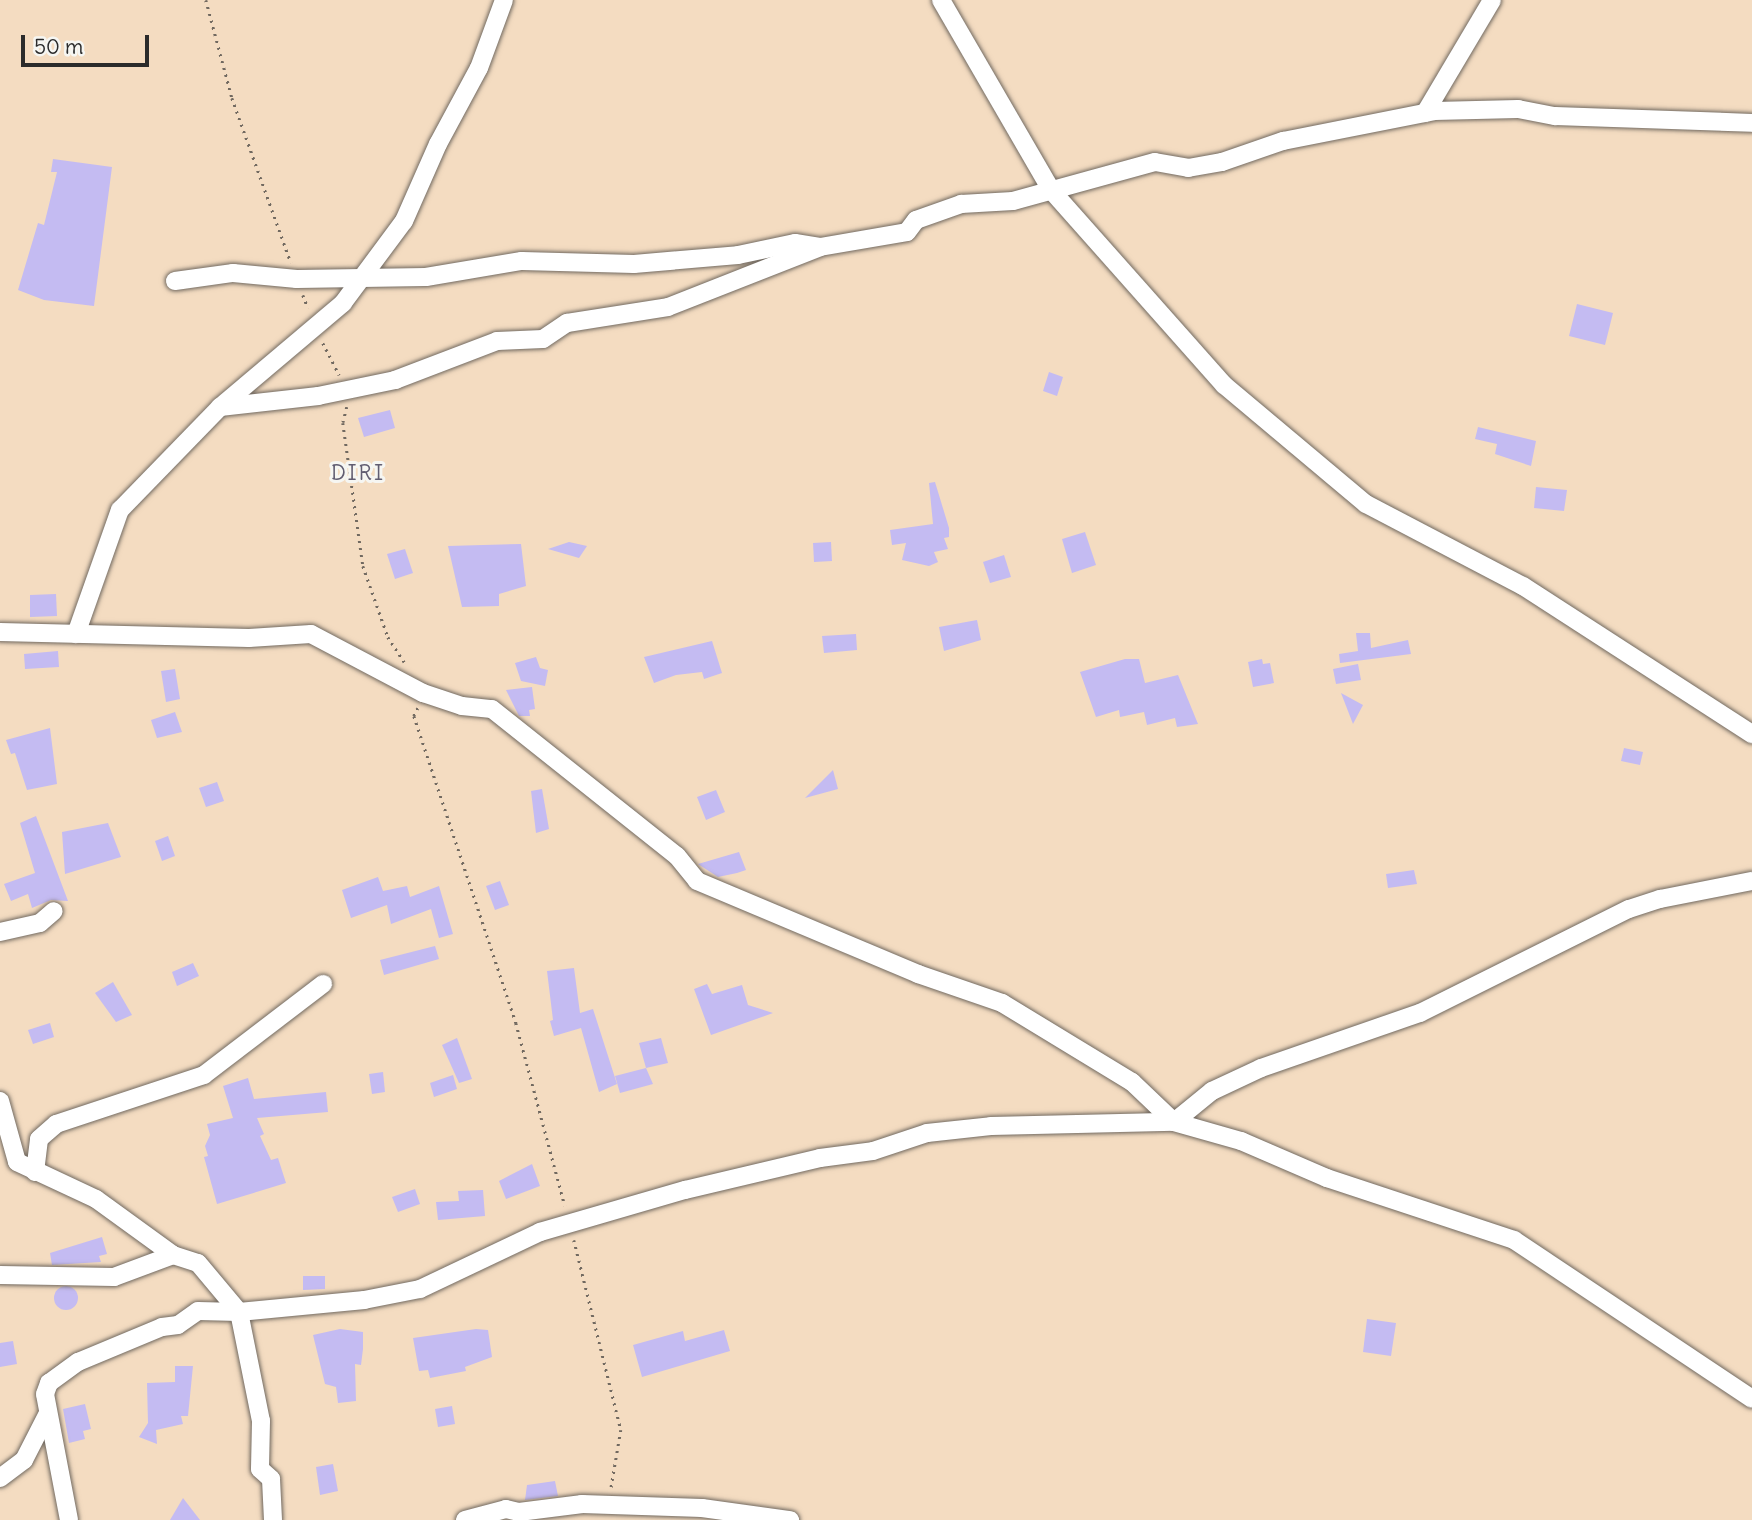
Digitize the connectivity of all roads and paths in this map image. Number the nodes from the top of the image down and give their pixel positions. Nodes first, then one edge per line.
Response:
1 (206, 0) edge
2 (503, 0) edge
3 (941, 0) edge
4 (1492, 0) edge
5 (1425, 113) junction
6 (1752, 123) edge
7 (1051, 190) junction
8 (820, 247) junction
9 (361, 277) junction
10 (297, 279) junction
11 (175, 281) dead end
12 (316, 328) junction
13 (352, 388) junction
14 (220, 407) junction
15 (0, 632) edge
16 (76, 634) junction
17 (424, 693) junction
18 (1752, 734) edge
19 (1752, 881) edge
20 (54, 911) dead end
21 (0, 932) edge
22 (323, 984) dead end
23 (0, 1101) edge
24 (1174, 1122) junction
25 (5, 1133) edge
26 (35, 1172) junction
27 (570, 1223) junction
28 (173, 1255) junction
29 (0, 1275) edge
30 (239, 1312) junction
31 (1752, 1399) edge
32 (48, 1413) junction
33 (0, 1478) edge
34 (608, 1506) junction
35 (538, 1515) edge
36 (69, 1520) edge
37 (273, 1520) edge
38 (466, 1520) edge
39 (790, 1520) edge

1 - 10 path
2 - 9 street
3 - 7 street
4 - 5 street
5 - 6 street
5 - 7 street
7 - 8 street
7 - 18 street
8 - 9 street
8 - 13 street
9 - 10 street
9 - 12 street
10 - 11 street
10 - 12 path
12 - 13 path
12 - 14 street
13 - 14 street
13 - 17 path
14 - 16 street
15 - 16 street
16 - 17 street
17 - 24 street
17 - 27 path
19 - 24 street
20 - 21 street
22 - 26 street
23 - 25 street
24 - 27 street
24 - 31 street
25 - 26 street
26 - 28 street
27 - 30 street
27 - 34 path
28 - 29 street
28 - 30 street
30 - 32 street
30 - 37 street
32 - 33 street
32 - 36 street
34 - 35 street
34 - 39 street
35 - 38 street

